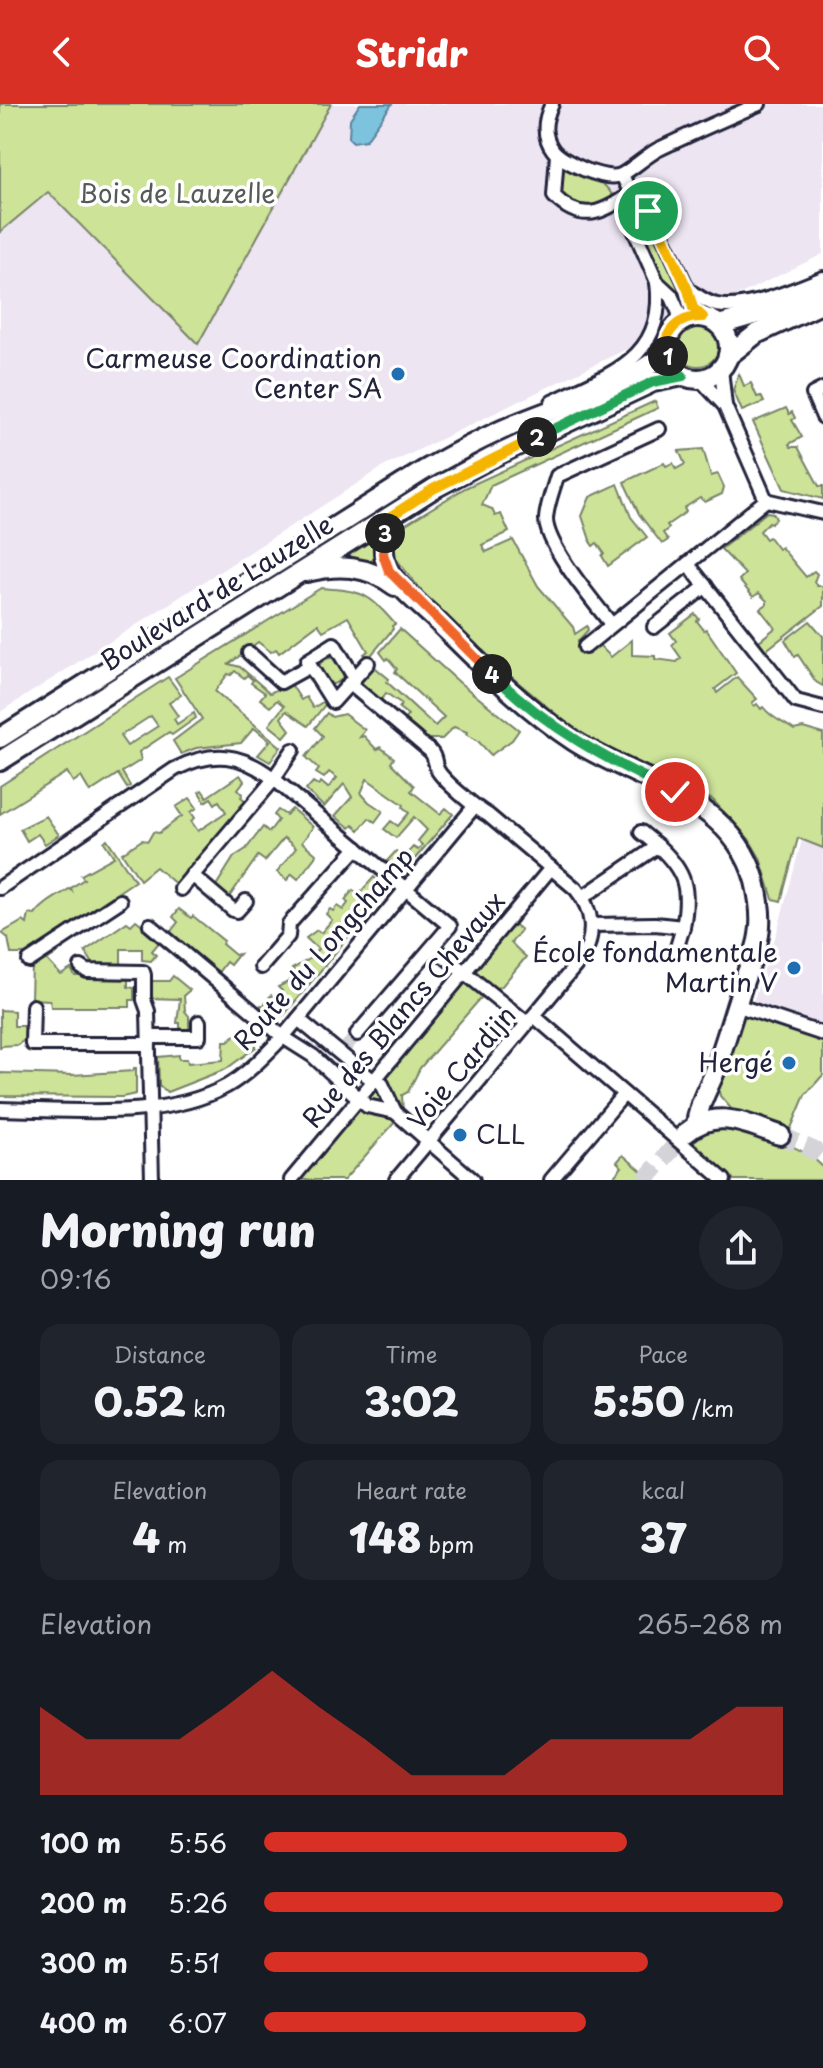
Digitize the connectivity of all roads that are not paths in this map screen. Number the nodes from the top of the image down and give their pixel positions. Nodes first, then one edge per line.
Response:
1 (552, 104) edge
2 (759, 104) edge
3 (557, 155) junction
4 (622, 175) junction
5 (633, 197) junction
6 (823, 278) edge
7 (657, 282) junction
8 (823, 287) edge
9 (688, 290) junction
10 (823, 303) edge
11 (711, 321) junction
12 (678, 323) junction
13 (667, 352) junction
14 (724, 362) junction
15 (692, 377) junction
16 (823, 389) edge
17 (728, 411) junction
18 (823, 417) edge
19 (507, 427) junction
20 (659, 429) dead end
21 (766, 500) junction
22 (823, 513) edge
23 (351, 516) junction
24 (391, 516) junction
25 (331, 552) junction
26 (688, 564) junction
27 (343, 567) junction
28 (295, 575) junction
29 (706, 586) junction
30 (420, 604) junction
31 (611, 624) junction
32 (654, 627) dead end
33 (585, 647) dead end
34 (249, 653) dead end
35 (368, 663) dead end
36 (310, 666) junction
37 (352, 680) junction
38 (823, 708) edge
39 (0, 738) edge
40 (293, 750) dead end
41 (0, 761) edge
42 (274, 779) junction
43 (474, 807) junction
44 (641, 832) dead end
45 (658, 846) junction
46 (357, 848) junction
47 (551, 868) junction
48 (192, 875) junction
49 (0, 888) edge
50 (181, 889) dead end
51 (406, 891) junction
52 (583, 897) junction
53 (120, 901) dead end
54 (246, 901) dead end
55 (150, 925) dead end
56 (591, 925) junction
57 (683, 927) junction
58 (433, 947) junction
59 (677, 947) dead end
60 (29, 961) dead end
61 (81, 967) dead end
62 (261, 967) dead end
63 (465, 972) junction
64 (736, 1005) junction
65 (33, 1006) dead end
66 (298, 1019) junction
67 (531, 1020) junction
68 (199, 1022) dead end
69 (357, 1034) tunnel mouth
70 (823, 1034) edge
71 (283, 1037) junction
72 (149, 1041) junction
73 (343, 1051) junction
74 (329, 1070) junction
75 (374, 1080) junction
76 (711, 1080) junction
77 (624, 1094) junction
78 (359, 1099) junction
79 (0, 1109) edge
80 (150, 1109) junction
81 (395, 1112) junction
82 (731, 1120) junction
83 (780, 1135) tunnel mouth
84 (429, 1141) junction
85 (152, 1180) edge
86 (291, 1180) edge
87 (396, 1180) edge
88 (473, 1180) edge
89 (551, 1180) edge
90 (724, 1180) edge

1 - 3 street
2 - 4 street
3 - 4 street
3 - 5 street
4 - 5 street
5 - 7 street
5 - 9 street
6 - 9 street
7 - 12 street
7 - 19 street
8 - 11 main road
9 - 11 street
10 - 14 main road
11 - 12 main road
11 - 14 main road
12 - 13 main road
13 - 15 main road
13 - 19 main road, Boulevard de Lauzelle
14 - 15 main road
14 - 17 street
15 - 17 street
15 - 24 main road, Boulevard de Lauzelle
16 - 18 street
17 - 21 street
19 - 23 main road, Boulevard de Lauzelle
20 - 31 street
21 - 22 street
21 - 26 street
23 - 25 main road
23 - 39 main road, Boulevard de Lauzelle
24 - 25 main road, Boulevard de Lauzelle
24 - 30 main road
25 - 27 main road
25 - 28 main road, Boulevard de Lauzelle
26 - 29 street
26 - 31 street
27 - 28 main road
27 - 30 main road
28 - 41 main road, Boulevard de Lauzelle
29 - 32 street
29 - 38 street
30 - 64 main road
31 - 33 street
34 - 36 street
35 - 37 street
36 - 37 street
36 - 37 street
37 - 43 street
40 - 42 street
42 - 46 street
42 - 48 street
42 - 49 street
43 - 47 street
43 - 51 street, Route du Longchamp
44 - 45 street
45 - 52 street
45 - 57 street
46 - 51 street
46 - 62 street
47 - 52 street
47 - 63 street, Rue des Blancs Chevaux
48 - 50 street
48 - 54 street
51 - 58 street
51 - 66 street, Route du Longchamp
52 - 56 street
53 - 60 street
55 - 71 street
56 - 57 street
56 - 67 street, Voie Cardijn
57 - 59 street
58 - 63 street
58 - 69 street
61 - 72 street
63 - 67 street
63 - 75 street, Rue des Blancs Chevaux
64 - 70 street
64 - 76 main road
65 - 72 street
66 - 71 street, Route du Longchamp
66 - 73 street
67 - 77 street
67 - 84 street, Voie Cardijn
68 - 72 street
71 - 74 street
71 - 80 street, Route du Longchamp
72 - 80 street
73 - 74 street
73 - 75 street
74 - 78 street
75 - 78 street, Rue des Blancs Chevaux
75 - 81 street
76 - 82 main road
76 - 82 main road
77 - 89 street
77 - 90 street
78 - 81 street
78 - 86 street, Rue des Blancs Chevaux
79 - 80 street, Route du Longchamp
80 - 85 street
81 - 84 street
82 - 83 main road
84 - 87 street, Voie Cardijn
84 - 88 street

